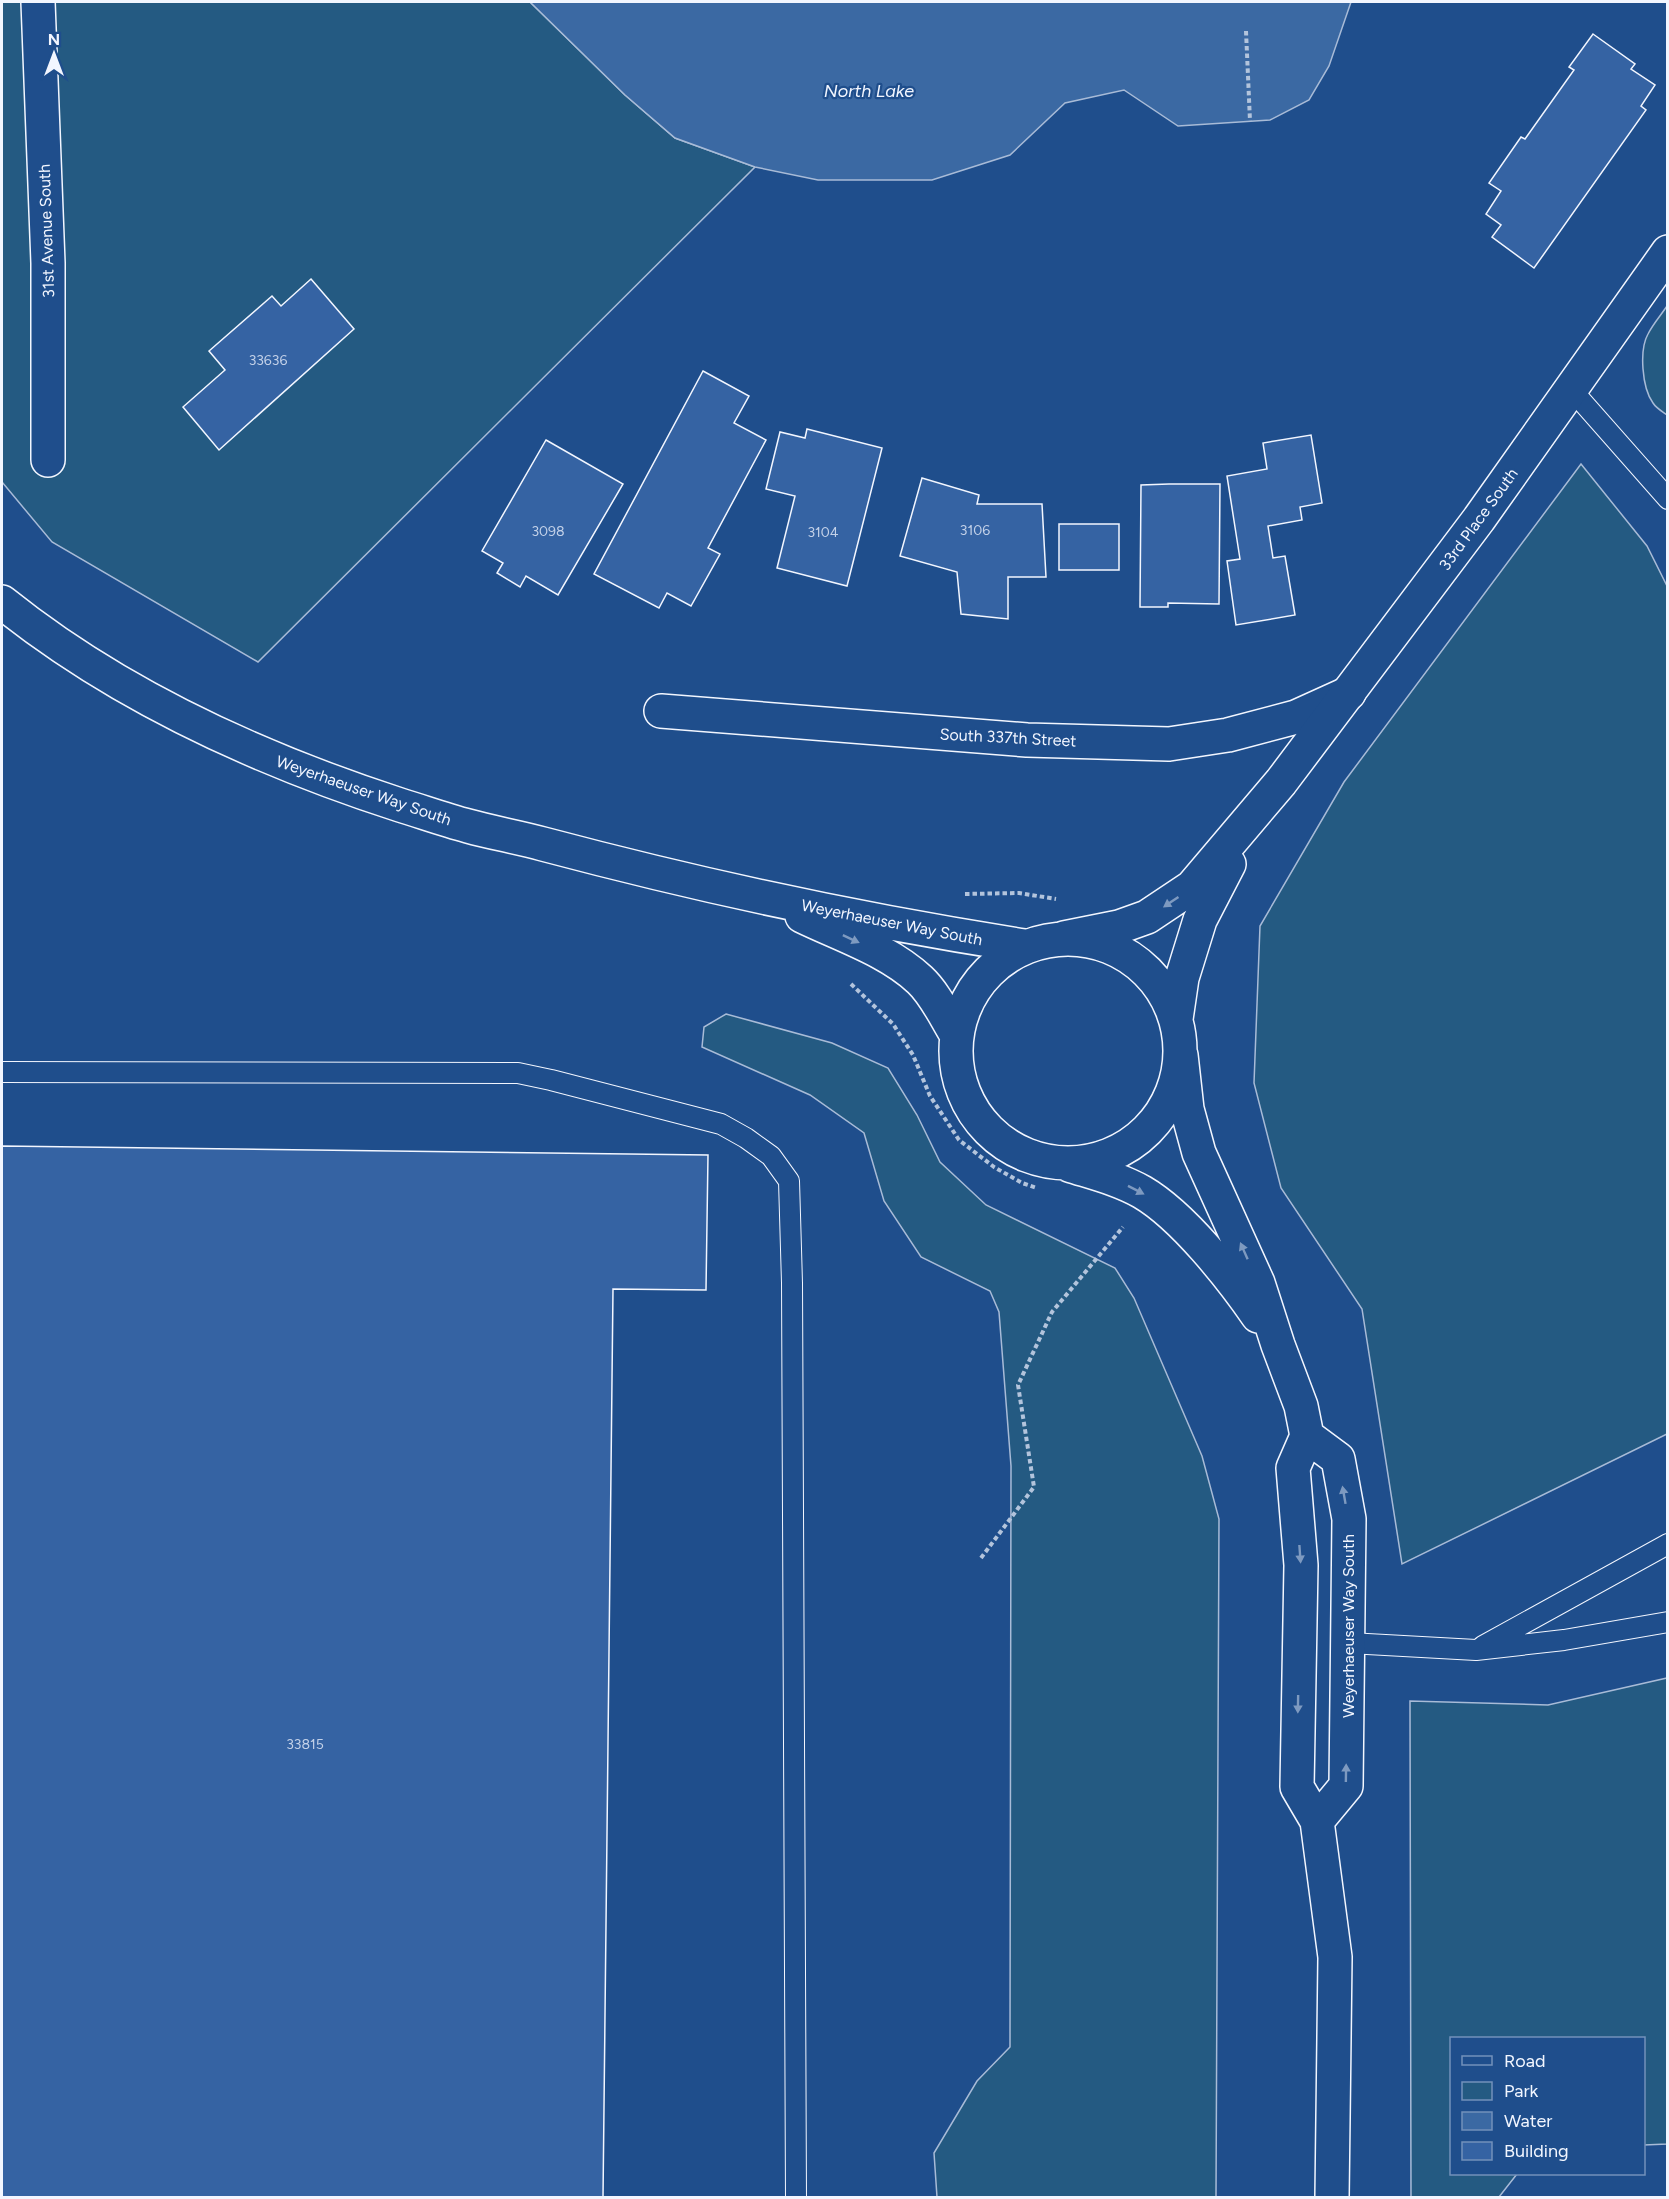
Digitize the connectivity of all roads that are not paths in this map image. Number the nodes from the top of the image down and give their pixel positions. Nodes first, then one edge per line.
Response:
1 (38, 2) edge
2 (1668, 252) edge
3 (1571, 388) junction
4 (48, 460) dead end
5 (1668, 499) edge
6 (2, 602) edge
7 (1349, 693) junction
8 (661, 711) dead end
9 (1281, 782) junction
10 (760, 896) junction
11 (1064, 938) junction
12 (1025, 946) junction
13 (1176, 1019) junction
14 (956, 1034) junction
15 (1181, 1055) junction
16 (2, 1071) edge
17 (1062, 1163) junction
18 (1278, 1346) junction
19 (1308, 1436) junction
20 (1668, 1544) edge
21 (1668, 1622) edge
22 (1349, 1643) junction
23 (1476, 1650) junction
24 (1317, 1821) junction
25 (796, 2198) edge
26 (1332, 2198) edge

1 - 4 street, 31st Avenue South
2 - 3 street, 33rd Place South
3 - 5 lane
3 - 7 street, 33rd Place South
6 - 10 street, Weyerhaeuser Way South
7 - 8 street, South 337th Street
7 - 9 street, 33rd Place South
9 -> 11 street, 33rd Place South
9 - 13 street, 33rd Place South
10 - 12 street, Weyerhaeuser Way South
10 -> 14 street, Weyerhaeuser Way South
11 - 12 street, 33rd Place South
11 - 13 street
12 - 14 street
13 - 15 street
14 - 17 street
15 - 17 street
18 -> 15 street
16 - 25 lane
17 -> 18 street
18 - 19 street
22 -> 19 street, Weyerhaeuser Way South
19 -> 24 street
20 - 23 lane
21 - 23 lane
22 - 23 lane
24 -> 22 street, Weyerhaeuser Way South
24 - 26 street

